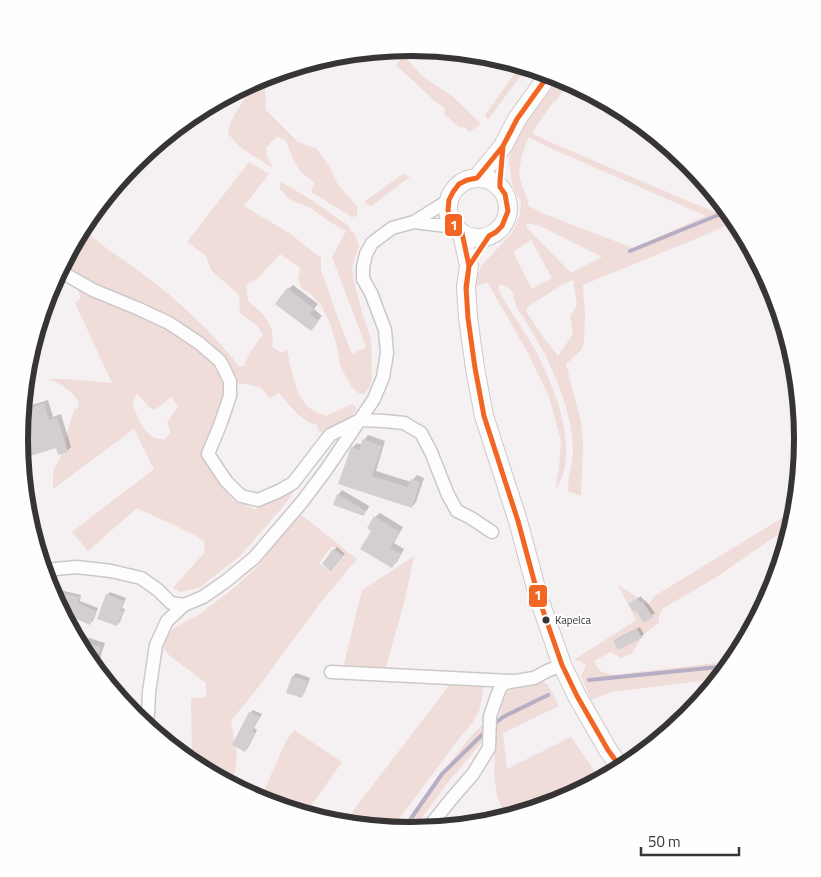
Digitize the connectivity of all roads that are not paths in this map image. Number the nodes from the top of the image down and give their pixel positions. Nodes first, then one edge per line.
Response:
1 (545, 80) edge
2 (503, 146) junction
3 (477, 178) junction
4 (500, 188) junction
5 (449, 200) junction
6 (414, 222) junction
7 (459, 230) junction
8 (488, 236) junction
9 (469, 266) junction
10 (65, 274) edge
11 (360, 420) junction
12 (492, 532) dead end
13 (52, 571) edge
14 (184, 605) junction
15 (562, 665) junction
16 (331, 672) dead end
17 (516, 681) junction
18 (148, 716) edge
19 (616, 761) edge
20 (433, 821) edge

1 - 2 street
2 - 3 street
2 - 4 street
3 - 4 street
3 - 5 street
4 - 8 street
5 - 6 street
5 - 7 street
6 - 7 street
6 - 11 street
7 - 8 street
7 - 9 street
8 - 9 street
9 - 15 street
10 - 11 street
11 - 12 street
11 - 14 street
13 - 14 street
14 - 18 street
15 - 17 street
15 - 19 street
16 - 17 street
17 - 20 street

